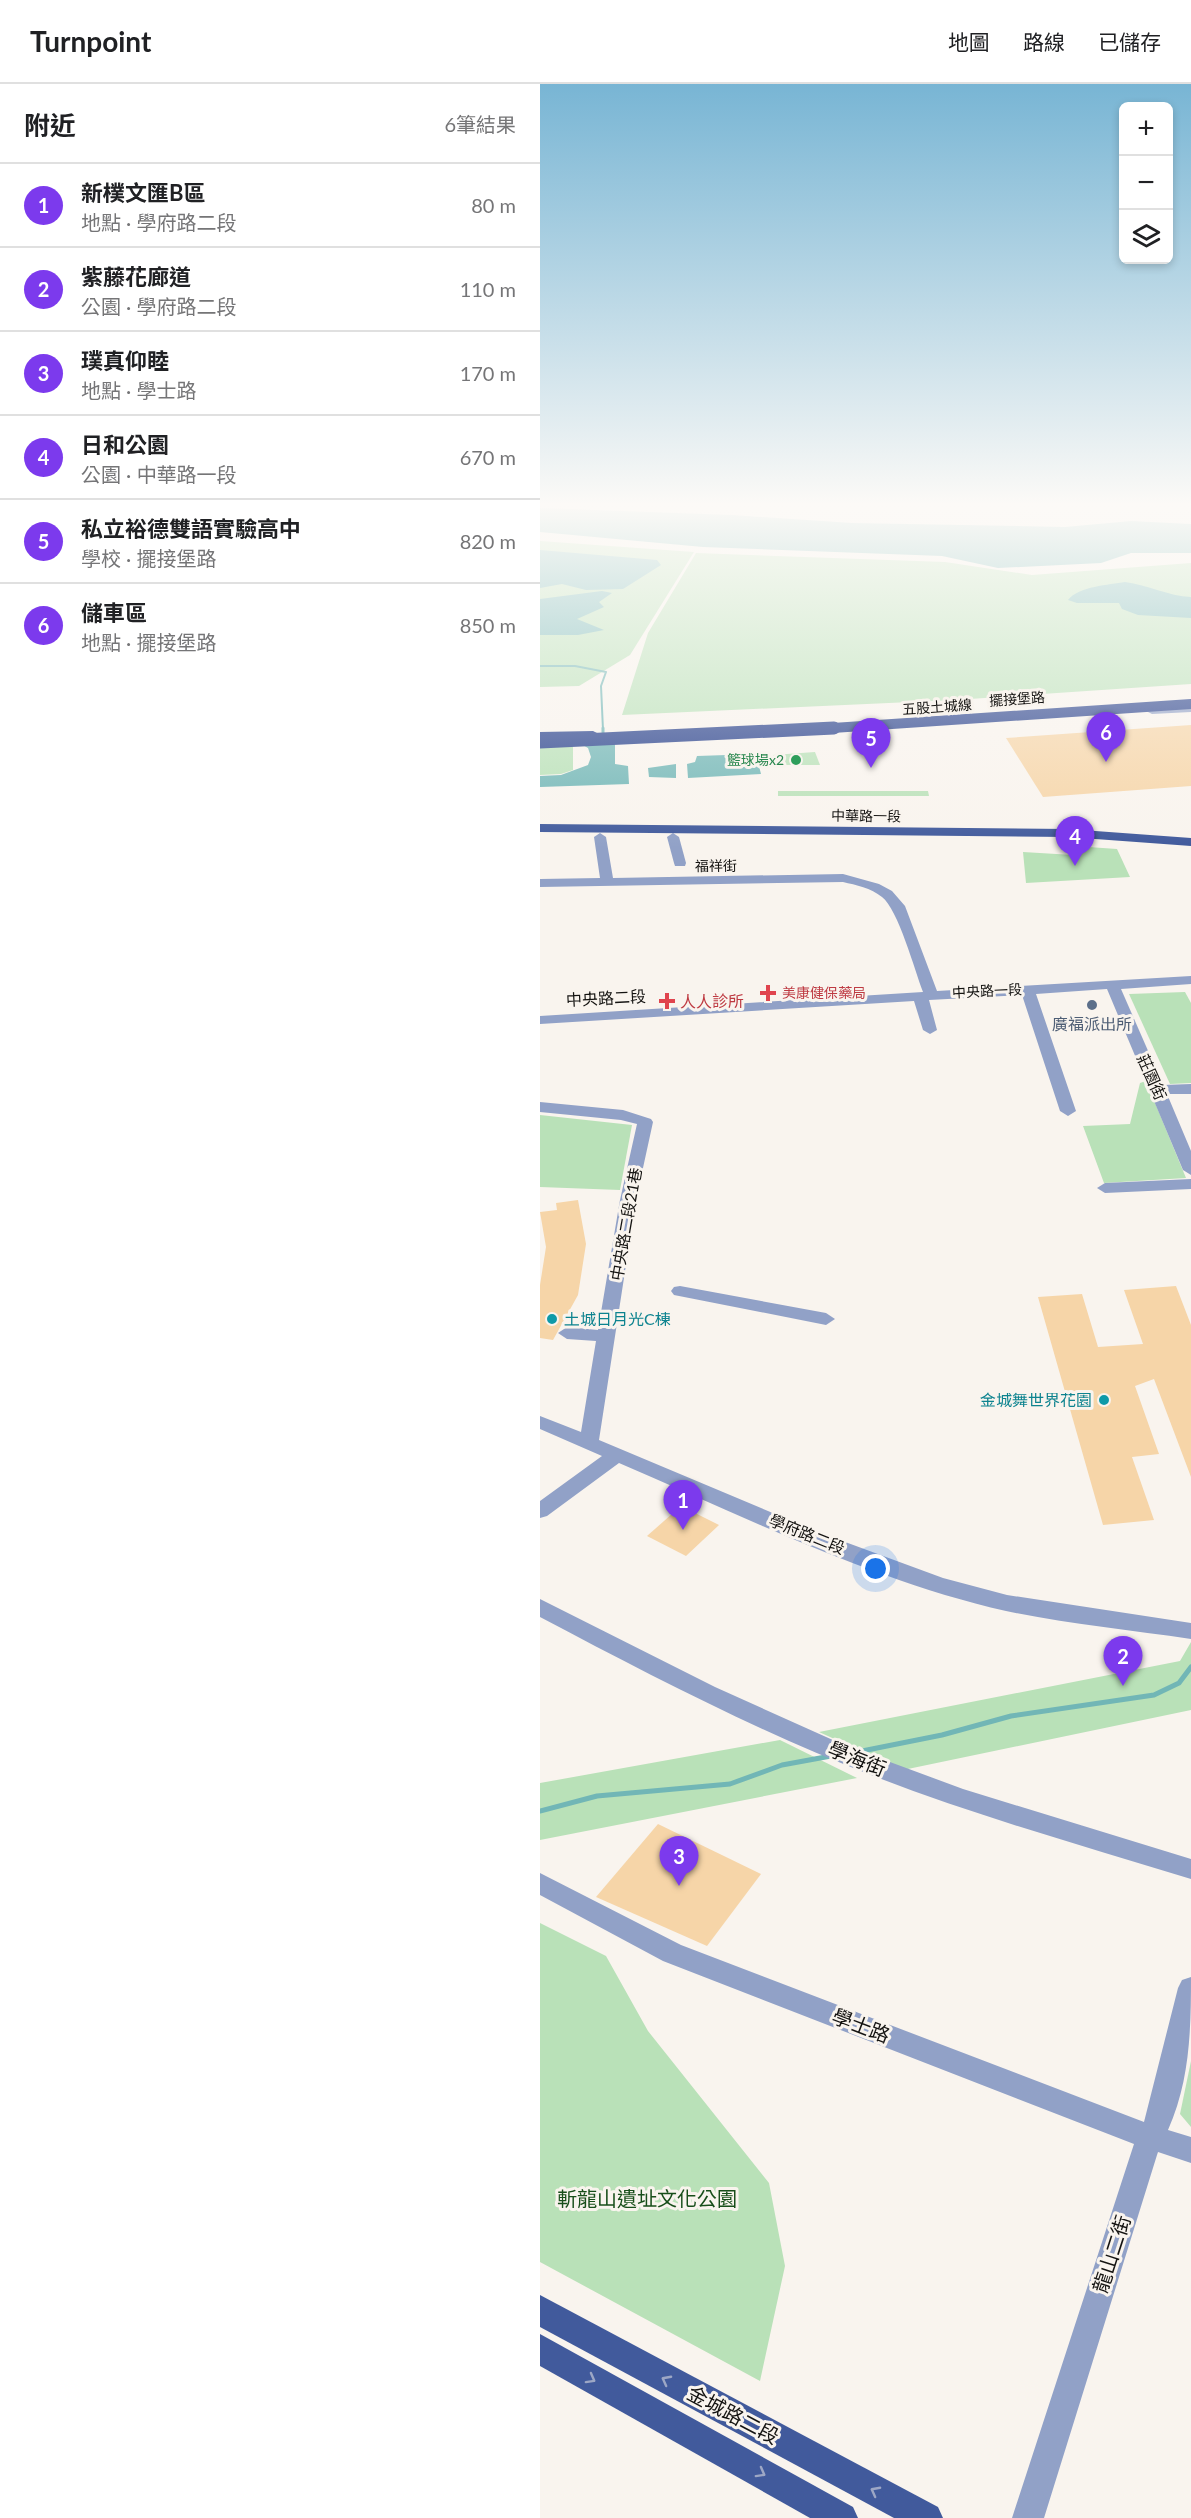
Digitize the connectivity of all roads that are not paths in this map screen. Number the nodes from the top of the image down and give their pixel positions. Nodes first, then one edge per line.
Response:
1 (1191, 704) edge
2 (540, 738) edge
3 (540, 828) edge
4 (540, 837) edge
5 (600, 837) junction
6 (673, 837) junction
7 (1191, 842) edge
8 (1191, 850) edge
9 (680, 863) dead end
10 (607, 882) junction
11 (540, 883) edge
12 (1191, 980) edge
13 (1112, 984) junction
14 (1027, 989) junction
15 (932, 994) junction
16 (782, 1004) joint
17 (540, 1020) edge
18 (930, 1030) dead end
19 (1191, 1089) edge
20 (1157, 1090) junction
21 (540, 1107) edge
22 (1068, 1111) dead end
23 (1191, 1170) edge
24 (1191, 1184) edge
25 (1104, 1188) dead end
26 (680, 1291) dead end
27 (826, 1319) dead end
28 (567, 1333) dead end
29 (608, 1336) junction
30 (540, 1422) edge
31 (589, 1443) junction
32 (616, 1456) junction
33 (540, 1512) edge
34 (540, 1607) edge
35 (1191, 1631) edge
36 (1191, 1869) edge
37 (540, 1883) edge
38 (1191, 1989) edge
39 (1152, 2137) junction
40 (1191, 2150) edge
41 (540, 2310) edge
42 (540, 2349) edge
43 (842, 2518) edge
44 (927, 2518) edge
45 (1028, 2518) edge

1 - 2 highway, 五股土城線, bridge
1 - 2 street, 擺接堡路
3 - 7 main road, 中華路一段
4 - 5 main road, 中華路一段
5 - 6 main road, 中華路一段
5 - 10 street
6 - 8 main road, 中華路一段
6 - 9 street
10 - 11 street, 福祥街
10 - 15 street, 福祥街
12 - 13 street, 中央路一段
13 - 14 street, 中央路一段
13 - 20 street, 莊園街
14 - 15 street, 中央路一段
14 - 22 street
15 - 16 street, 中央路一段
15 - 18 street
16 - 17 street, 中央路二段
19 - 20 street
20 - 23 street, 莊園街
21 - 29 street, 中央路二段21巷
24 - 25 street
26 - 27 street
28 - 29 street
29 - 31 street, 中央路二段21巷
30 - 31 street, 學府路二段
31 - 32 street, 學府路二段
32 - 33 street
32 - 35 street, 學府路二段
34 - 36 street, 學海街
37 - 39 street, 學士路
38 - 39 street, 龍山二街
39 - 40 street, 學士路
39 - 45 street, 龍山二街
44 -> 41 main road, 金城路二段
42 -> 43 main road, 金城路二段

